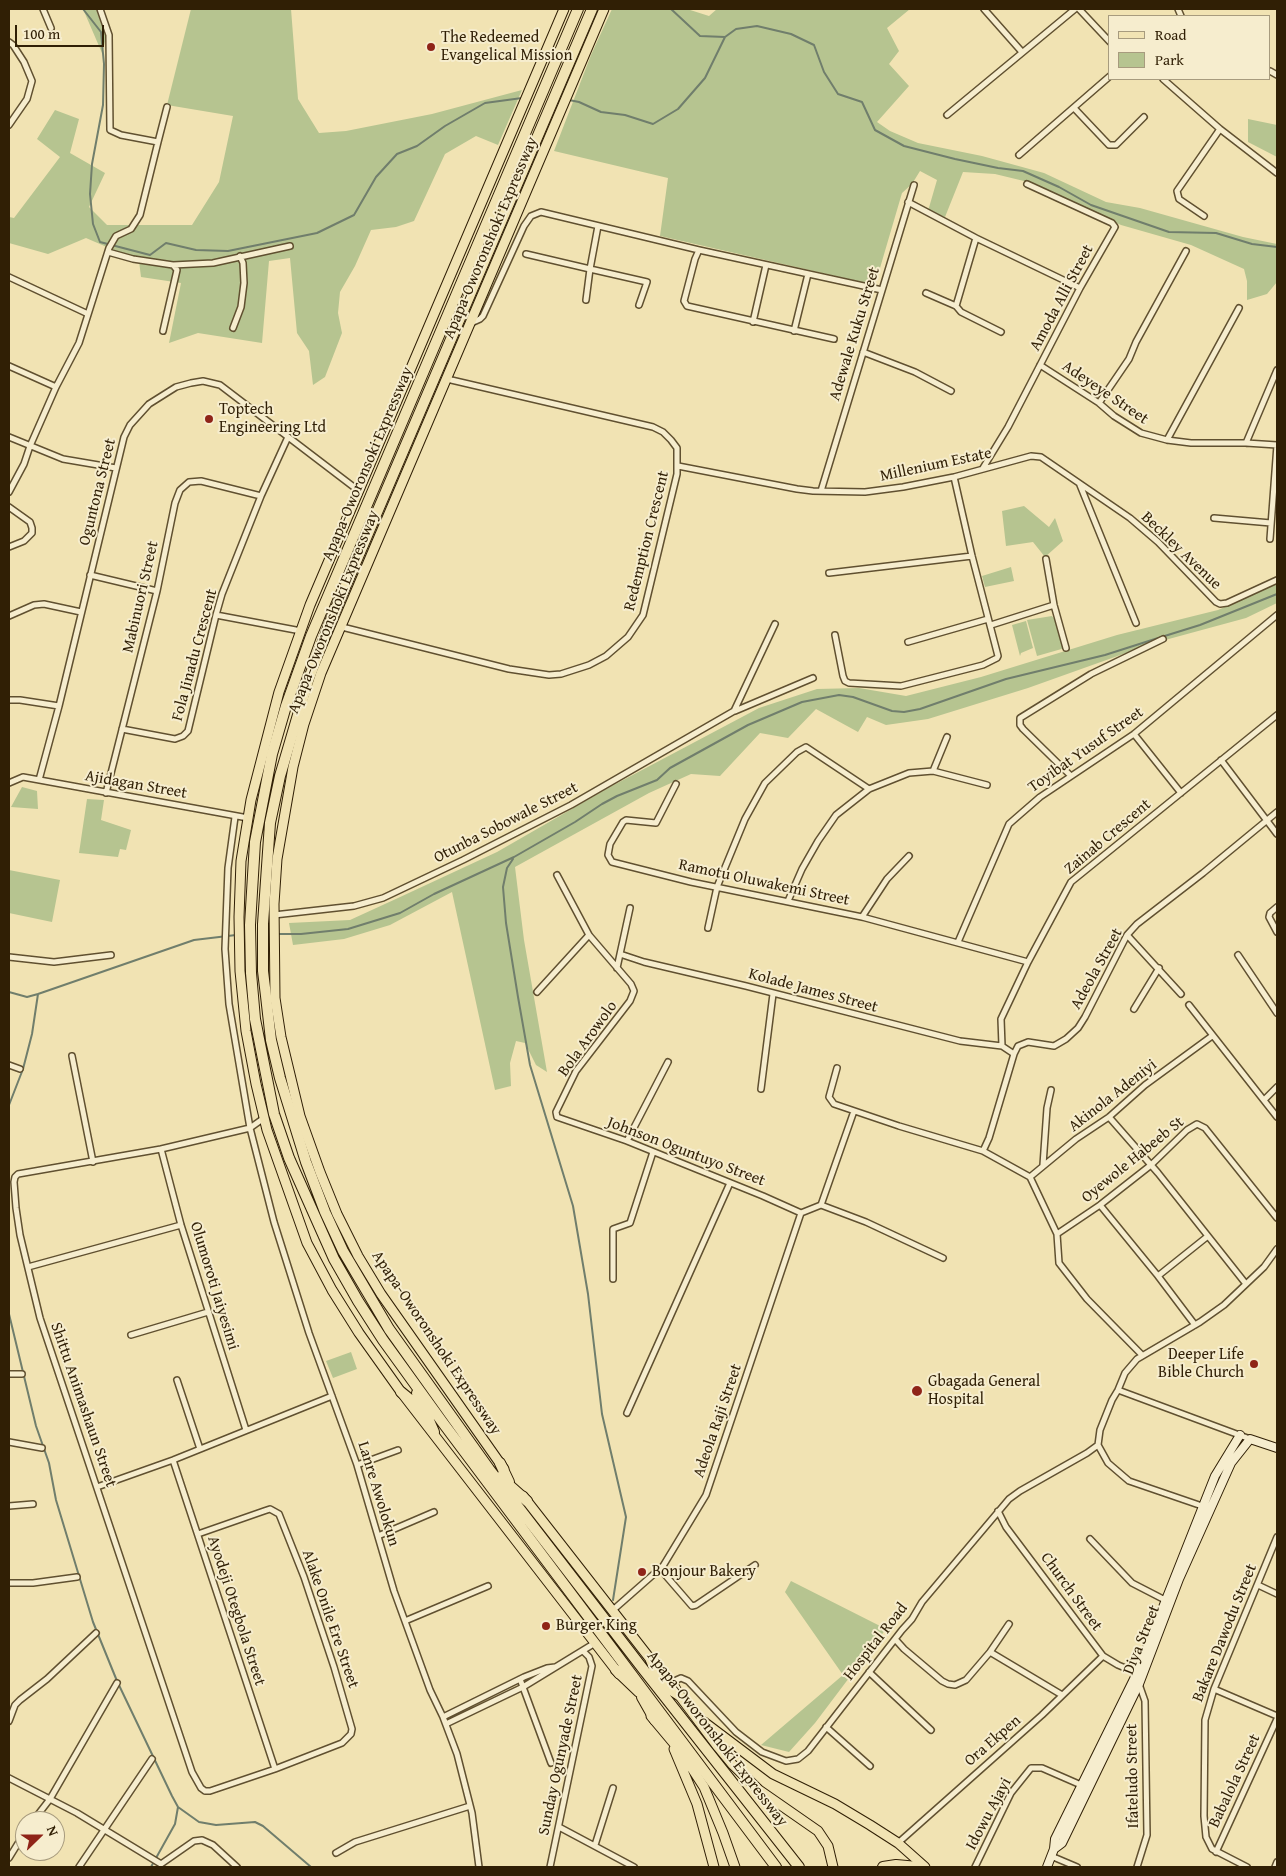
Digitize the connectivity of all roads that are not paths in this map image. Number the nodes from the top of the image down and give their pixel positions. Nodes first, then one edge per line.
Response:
1 (43, 9) edge
2 (100, 9) edge
3 (564, 9) edge
4 (578, 9) edge
5 (592, 9) edge
6 (604, 9) edge
7 (984, 9) edge
8 (1075, 9) edge
9 (1079, 9) edge
10 (51, 28) dead end
11 (1108, 40) edge
12 (9, 42) edge
13 (1022, 52) junction
14 (1108, 78) edge
15 (1163, 80) edge
16 (167, 107) dead end
17 (1074, 108) junction
18 (947, 115) dead end
19 (1144, 117) dead end
20 (9, 126) edge
21 (1220, 129) junction
22 (158, 142) junction
23 (1019, 155) dead end
24 (1277, 173) edge
25 (492, 180) joint
26 (1027, 184) dead end
27 (914, 185) dead end
28 (908, 202) junction
29 (1204, 216) dead end
30 (598, 226) junction
31 (976, 238) junction
32 (290, 246) dead end
33 (109, 250) junction
34 (699, 250) junction
35 (1186, 251) dead end
36 (526, 254) dead end
37 (240, 256) junction
38 (173, 265) junction
39 (766, 265) junction
40 (590, 269) junction
41 (808, 274) junction
42 (9, 277) edge
43 (1080, 288) junction
44 (882, 290) junction
45 (926, 293) dead end
46 (586, 300) dead end
47 (639, 305) dead end
48 (956, 306) junction
49 (1239, 308) dead end
50 (88, 314) junction
51 (753, 322) junction
52 (471, 323) junction
53 (233, 328) dead end
54 (794, 330) junction
55 (163, 331) dead end
56 (1001, 332) dead end
57 (834, 339) dead end
58 (863, 352) junction
59 (1040, 365) junction
60 (9, 366) edge
61 (1277, 370) edge
62 (447, 379) junction
63 (56, 387) junction
64 (951, 391) dead end
65 (1099, 403) junction
66 (9, 437) edge
67 (288, 437) junction
68 (1167, 440) junction
69 (1246, 443) junction
70 (1277, 445) edge
71 (30, 446) junction
72 (1049, 461) joint
73 (678, 466) junction
74 (116, 468) junction
75 (983, 468) junction
76 (954, 477) junction
77 (1079, 484) junction
78 (358, 491) junction
79 (821, 491) junction
80 (9, 492) edge
81 (261, 496) junction
82 (9, 508) edge
83 (1214, 518) dead end
84 (1271, 523) junction
85 (1270, 539) dead end
86 (9, 547) edge
87 (972, 556) junction
88 (1046, 559) dead end
89 (830, 573) dead end
90 (90, 575) junction
91 (1277, 580) edge
92 (157, 591) junction
93 (1054, 605) junction
94 (80, 612) junction
95 (216, 615) junction
96 (1277, 615) edge
97 (9, 616) edge
98 (988, 619) junction
99 (1136, 623) dead end
100 (775, 624) dead end
101 (990, 625) junction
102 (342, 627) junction
103 (301, 631) junction
104 (835, 635) dead end
105 (1163, 639) dead end
106 (908, 642) dead end
107 (1066, 648) dead end
108 (814, 678) dead end
109 (9, 700) edge
110 (59, 706) junction
111 (734, 711) junction
112 (1277, 715) edge
113 (122, 729) junction
114 (1134, 734) junction
115 (947, 737) dead end
116 (1221, 760) junction
117 (933, 771) junction
118 (1071, 776) junction
119 (39, 780) junction
120 (9, 783) edge
121 (676, 784) dead end
122 (987, 785) dead end
123 (869, 788) junction
124 (106, 793) junction
125 (1180, 793) junction
126 (1277, 812) edge
127 (235, 817) junction
128 (248, 818) junction
129 (1266, 820) junction
130 (1277, 834) edge
131 (909, 856) dead end
132 (557, 875) dead end
133 (717, 887) junction
134 (788, 900) junction
135 (1277, 907) edge
136 (630, 908) dead end
137 (274, 915) junction
138 (862, 917) junction
139 (268, 925) junction
140 (239, 926) joint
141 (708, 928) dead end
142 (1277, 932) edge
143 (589, 935) junction
144 (1127, 935) junction
145 (958, 942) junction
146 (251, 948) joint
147 (268, 948) junction
148 (620, 954) junction
149 (111, 955) dead end
150 (1238, 955) dead end
151 (9, 957) edge
152 (1028, 962) junction
153 (617, 968) junction
154 (1159, 968) junction
155 (537, 992) dead end
156 (773, 994) junction
157 (1181, 994) dead end
158 (1189, 1005) dead end
159 (1134, 1008) dead end
160 (1277, 1013) edge
161 (1212, 1036) junction
162 (1002, 1046) junction
163 (1014, 1054) junction
164 (72, 1056) dead end
165 (668, 1062) dead end
166 (9, 1065) edge
167 (836, 1068) dead end
168 (20, 1069) dead end
169 (1277, 1087) edge
170 (761, 1089) dead end
171 (1051, 1090) dead end
172 (1264, 1100) junction
173 (854, 1111) junction
174 (1109, 1116) junction
175 (1277, 1117) edge
176 (264, 1118) junction
177 (561, 1118) joint
178 (250, 1128) junction
179 (627, 1141) junction
180 (161, 1149) junction
181 (983, 1151) junction
182 (653, 1152) junction
183 (93, 1162) junction
184 (1043, 1165) junction
185 (1151, 1165) junction
186 (1030, 1177) junction
187 (730, 1182) junction
188 (821, 1205) junction
189 (1100, 1205) junction
190 (801, 1213) junction
191 (1277, 1218) edge
192 (181, 1225) junction
193 (1057, 1234) junction
194 (1208, 1236) junction
195 (1277, 1249) edge
196 (943, 1258) dead end
197 (28, 1267) junction
198 (1158, 1276) junction
199 (613, 1279) dead end
200 (1246, 1284) junction
201 (208, 1312) junction
202 (1195, 1325) junction
203 (131, 1335) dead end
204 (1142, 1356) junction
205 (9, 1374) edge
206 (22, 1374) dead end
207 (177, 1380) dead end
208 (414, 1383) junction
209 (1118, 1390) junction
210 (401, 1392) junction
211 (332, 1396) junction
212 (424, 1410) junction
213 (626, 1413) dead end
214 (443, 1423) junction
215 (246, 1430) junction
216 (434, 1432) junction
217 (1240, 1435) junction
218 (1250, 1439) junction
219 (9, 1442) edge
220 (1098, 1445) junction
221 (42, 1448) dead end
222 (1277, 1448) edge
223 (200, 1449) junction
224 (398, 1450) dead end
225 (173, 1460) junction
226 (500, 1463) junction
227 (357, 1465) junction
228 (489, 1469) junction
229 (510, 1484) junction
230 (97, 1487) junction
231 (33, 1504) dead end
232 (524, 1505) junction
233 (9, 1506) edge
234 (1202, 1506) junction
235 (998, 1511) junction
236 (434, 1512) dead end
237 (198, 1534) junction
238 (378, 1536) junction
239 (1277, 1538) edge
240 (1090, 1539) dead end
241 (755, 1565) dead end
242 (660, 1569) junction
243 (77, 1577) dead end
244 (9, 1583) edge
245 (1258, 1585) junction
246 (488, 1586) dead end
247 (1277, 1594) edge
248 (1165, 1600) junction
249 (613, 1610) junction
250 (405, 1621) junction
251 (1009, 1624) dead end
252 (96, 1633) dead end
253 (895, 1639) junction
254 (596, 1643) junction
255 (583, 1651) junction
256 (990, 1652) junction
257 (1103, 1656) junction
258 (651, 1660) junction
259 (620, 1666) junction
260 (556, 1667) junction
261 (643, 1669) junction
262 (869, 1672) junction
263 (1137, 1673) junction
264 (520, 1679) junction
265 (672, 1682) junction
266 (117, 1683) dead end
267 (661, 1684) junction
268 (1139, 1684) junction
269 (523, 1687) junction
270 (1214, 1689) junction
271 (1062, 1695) junction
272 (679, 1696) junction
273 (9, 1703) edge
274 (16, 1705) junction
275 (671, 1705) junction
276 (693, 1713) junction
277 (657, 1716) junction
278 (443, 1717) junction
279 (1277, 1718) edge
280 (9, 1721) edge
281 (446, 1724) junction
282 (826, 1727) junction
283 (931, 1730) dead end
284 (670, 1740) junction
285 (152, 1759) dead end
286 (551, 1763) dead end
287 (870, 1766) dead end
288 (275, 1769) junction
289 (9, 1778) edge
290 (1081, 1785) junction
291 (613, 1788) dead end
292 (50, 1799) junction
293 (470, 1806) junction
294 (41, 1811) edge
295 (559, 1827) junction
296 (105, 1829) junction
297 (898, 1843) junction
298 (595, 1845) junction
299 (1216, 1852) junction
300 (1053, 1853) junction
301 (336, 1854) dead end
302 (1277, 1862) edge
303 (159, 1864) edge
304 (79, 1867) edge
305 (237, 1867) edge
306 (479, 1867) edge
307 (550, 1867) edge
308 (634, 1867) edge
309 (714, 1867) edge
310 (735, 1867) edge
311 (776, 1867) edge
312 (799, 1867) edge
313 (833, 1867) edge
314 (882, 1867) edge
315 (918, 1867) edge
316 (925, 1867) edge
317 (975, 1867) edge
318 (1047, 1867) edge
319 (1077, 1867) edge
320 (1137, 1867) edge
321 (1247, 1867) edge
322 (1275, 1867) edge

1 - 10 street
2 - 22 street
3 - 25 main road, Apapa-Oworonshoki Expressway
4 - 146 highway, Apapa-Oworonsoki Expressway
5 - 139 highway, Apapa-Oworonsoki Expressway
6 - 52 main road, Apapa-Oworonshoki Expressway
7 - 13 street
8 - 13 street
9 - 11 street
12 - 20 street
13 - 18 street
14 - 17 street
15 - 21 street
16 - 22 street
17 - 19 street
17 - 23 street
21 - 24 street
21 - 29 street
22 - 33 street
25 - 78 main road, Apapa-Oworonsoki Expressway
26 - 43 street, Amoda Alli Street
27 - 28 street, Adewale Kuku Street
28 - 31 street
28 - 44 street, Adewale Kuku Street
30 - 34 street
30 - 40 street
30 - 52 street
31 - 43 street
31 - 48 street
32 - 37 street
33 - 38 street
33 - 50 street
34 - 39 street
34 - 51 street
35 - 65 street
36 - 40 street
37 - 38 street
37 - 53 street
38 - 55 street
39 - 41 street
39 - 51 street
40 - 46 street
40 - 47 street
41 - 44 street
41 - 54 street
42 - 50 street
43 - 59 street, Amoda Alli Street
44 - 58 street, Adewale Kuku Street
45 - 48 street
48 - 56 street
49 - 68 street
50 - 63 street
51 - 54 street
52 - 62 main road, Apapa-Oworonshoki Expressway
54 - 57 street
58 - 64 street
58 - 79 street, Adewale Kuku Street
59 - 65 street, Adeyeye Street
59 - 75 street, Amoda Alli Street
60 - 63 street
61 - 69 street
62 - 73 street, Redemption Crescent
62 - 102 main road, Apapa-Oworonshoki Expressway
63 - 71 street
65 - 68 street, Adeyeye Street
66 - 71 street
67 - 74 street, Oguntona Street
67 - 78 street, Oguntona Street
67 - 81 street, Fola Jinadu Crescent
68 - 69 street, Adeyeye Street
69 - 70 street, Adeyeye Street
70 - 84 street
71 - 74 street
71 - 80 street
72 - 75 street, Millenium Estate
72 - 77 street, Beckley Avenue
73 - 79 street, Millenium Estate
73 - 102 street, Redemption Crescent
74 - 90 street, Oguntona Street
75 - 76 street, Millenium Estate
76 - 79 street, Millenium Estate
76 - 87 street
77 - 91 street, Beckley Avenue
77 - 99 street
78 - 103 main road, Apapa-Oworonsoki Expressway
81 - 92 street, Mabinuori Street
81 - 95 street, Fola Jinadu Crescent
82 - 86 street
83 - 84 street
84 - 85 street
87 - 89 street
87 - 98 street
88 - 93 street
90 - 92 street
90 - 94 street, Oguntona Street
92 - 113 street, Mabinuori Street
93 - 101 street
93 - 107 street
94 - 97 street
94 - 110 street, Oguntona Street
95 - 103 street
95 - 113 street, Fola Jinadu Crescent
96 - 114 street, Toyibat Yusuf Street
98 - 101 street
98 - 106 street
100 - 111 street
101 - 104 street
102 - 137 main road, Apapa-Oworonshoki Expressway
103 - 128 main road, Apapa-Oworonsoki Expressway
105 - 118 street
108 - 111 street, Otunba Sobowale Street
109 - 110 street
110 - 119 street, Oguntona Street
111 - 137 street, Otunba Sobowale Street
112 - 116 street, Zainab Crescent
113 - 124 street, Mabinuori Street
114 - 118 street, Toyibat Yusuf Street
114 - 125 street
115 - 117 street
116 - 125 street, Zainab Crescent
116 - 129 street
117 - 122 street
117 - 123 street
118 - 145 street, Toyibat Yusuf Street
119 - 120 street, Ajidagan Street
119 - 124 street, Ajidagan Street
121 - 133 street, Ramotu Oluwakemi Street
123 - 133 street
123 - 134 street
124 - 127 street, Ajidagan Street
125 - 152 street, Zainab Crescent
126 - 129 street, Adeola Street
127 - 128 street, Ajidagan Street
127 - 178 street, Lanre Awolokun
128 - 140 main road, Apapa-Oworonsoki Expressway
129 - 130 street
129 - 144 street, Adeola Street
131 - 138 street
132 - 143 street, Bola Arowolo
133 - 134 street, Ramotu Oluwakemi Street
133 - 141 street
134 - 138 street, Ramotu Oluwakemi Street
135 - 142 street
136 - 148 street
137 - 139 main road, Apapa-Oworonshoki Expressway
138 - 145 street, Ramotu Oluwakemi Street
139 - 147 highway, Apapa-Oworonsoki Expressway
140 - 176 main road, Apapa-Oworonshoki Expressway
143 - 153 street, Bola Arowolo
143 - 155 street
144 - 154 street
144 - 163 street, Adeola Street
145 - 152 street, Ramotu Oluwakemi Street
146 - 208 highway, Apapa-Oworonshoki Expressway
147 - 226 main road, Apapa-Oworonshoki Expressway
147 - 228 highway, Apapa-Oworonshoki Expressway
148 - 153 street
148 - 156 street, Kolade James Street
149 - 151 street
150 - 160 street
152 - 162 street, Zainab Crescent
153 - 177 street, Bola Arowolo
154 - 157 street
154 - 159 street
156 - 162 street, Kolade James Street
156 - 170 street
158 - 161 street
161 - 172 street
161 - 174 street, Akinola Adeniyi
162 - 163 street, Kolade James Street
163 - 181 street
164 - 183 street
165 - 179 street
166 - 168 street
167 - 173 street
169 - 172 street
171 - 184 street
172 - 175 street
173 - 181 street
173 - 188 street
174 - 184 street, Akinola Adeniyi
174 - 185 street
176 - 178 street
176 - 210 main road, Apapa-Oworonshoki Expressway
177 - 179 street, Johnson Oguntuyo Street
178 - 180 street, Shittu Animashaun Street
178 - 211 street, Lanre Awolokun
179 - 182 street, Johnson Oguntuyo Street
180 - 183 street, Shittu Animashaun Street
180 - 192 street, Olumoroti Jaiyesimi
181 - 186 street
182 - 187 street, Johnson Oguntuyo Street
182 - 199 street
183 - 197 street, Shittu Animashaun Street
184 - 186 street, Akinola Adeniyi
185 - 189 street, Oyewole Habeeb St
185 - 191 street, Oyewole Habeeb St
185 - 194 street
186 - 193 street
187 - 190 street, Johnson Oguntuyo Street
187 - 213 street
188 - 190 street
188 - 196 street
189 - 193 street, Oyewole Habeeb St
189 - 198 street
190 - 242 street, Adeola Raji Street
192 - 197 street
192 - 201 street, Olumoroti Jaiyesimi
193 - 204 street
194 - 198 street
194 - 200 street
195 - 200 street
197 - 230 street, Shittu Animashaun Street
198 - 202 street
200 - 202 street
201 - 203 street
201 - 215 street, Olumoroti Jaiyesimi
202 - 204 street
204 - 209 street
205 - 206 street
207 - 223 street
208 - 212 highway
208 - 214 highway, Apapa-Oworonshoki Expressway
209 - 217 street
209 - 220 street
210 - 212 highway
210 - 216 main road, Apapa-Oworonshoki Expressway
211 - 215 street
211 - 227 street, Lanre Awolokun
212 - 214 highway
212 - 216 highway
214 - 259 highway, Apapa-Oworonshoki Expressway
215 - 223 street
216 - 254 main road, Apapa-Oworonshoki Expressway
217 - 218 street
217 - 234 main road, Diya Street
218 - 222 main road
218 - 268 main road, Diya Street
219 - 221 street
220 - 234 street
220 - 235 street, Hospital Road
223 - 225 street
224 - 227 street
225 - 230 street
225 - 237 street, Ayodeji Otegbola Street
226 - 229 highway
226 - 232 main road, Apapa-Oworonshoki Expressway
227 - 238 street, Lanre Awolokun
228 - 229 highway
228 - 232 highway, Apapa-Oworonshoki Expressway
229 - 232 highway
230 - 288 street, Shittu Animashaun Street
231 - 233 street
232 - 249 main road, Apapa-Oworonshoki Expressway
232 - 261 highway, Apapa-Oworonshoki Expressway
234 - 248 main road, Diya Street
235 - 253 street, Hospital Road
235 - 257 street, Church Street
236 - 238 street
237 - 288 street, Ayodeji Otegbola Street
237 - 288 street, Alake Onile Ere Street
238 - 250 street, Lanre Awolokun
239 - 245 street, Bakare Dawodu Street
240 - 248 street
241 - 242 street
242 - 249 street, Adeola Raji Street
243 - 244 street
245 - 247 street
245 - 270 street, Bakare Dawodu Street
246 - 250 street
248 - 263 main road, Diya Street
249 - 258 main road, Apapa-Oworonshoki Expressway
250 - 278 street, Lanre Awolokun
251 - 256 street
252 - 274 street
253 - 256 street
253 - 262 street, Hospital Road
254 - 255 street
254 - 259 main road, Apapa-Oworonshoki Expressway
255 - 260 street
255 - 295 street, Sunday Ogunyade Street
256 - 271 street
257 - 263 street, Church Street
257 - 271 street, Ora Ekpen
258 - 265 main road, Apapa-Oworonshoki Expressway
258 - 267 highway
259 - 277 highway, Apapa-Oworonshoki Expressway
259 - 277 highway
260 - 264 street
260 - 269 street
261 - 267 highway
261 - 275 highway, Apapa-Oworonshoki Expressway
262 - 282 street, Hospital Road
262 - 283 street
263 - 290 main road, Diya Street
264 - 269 street
264 - 278 street
265 - 272 main road, Apapa-Oworonshoki Expressway
265 - 282 street, Hospital Road
266 - 292 street
267 - 272 highway
267 - 275 highway
268 - 300 main road, Diya Street
268 - 320 street, Ifateludo Street
269 - 281 street
269 - 286 street
270 - 279 street
270 - 299 street, Bakare Dawodu Street
271 - 297 street, Ora Ekpen
272 - 276 main road, Apapa-Oworonshoki Expressway
273 - 274 street
274 - 280 street
275 - 312 highway, Apapa-Oworonshoki Expressway
276 - 297 main road
276 - 313 main road
277 - 284 main road, Apapa-Oworonshoki Expressway
277 - 311 highway, Apapa-Oworonshoki Expressway
278 - 281 street, Lanre Awolokun
279 - 299 street, Babalola Street
281 - 293 street, Lanre Awolokun
282 - 287 street
284 - 309 main road
284 - 310 main road
285 - 296 street
289 - 292 street
290 - 300 main road, Diya Street
290 - 317 street, Idowu Ajayi
291 - 298 street
292 - 294 street
292 - 296 street
293 - 301 street
293 - 306 street, Lanre Awolokun
295 - 298 street
295 - 307 street, Sunday Ogunyade Street
296 - 303 street
296 - 304 street
297 - 316 main road
298 - 308 street
299 - 321 street
300 - 318 main road, Diya Street
300 - 319 street
302 - 322 street
303 - 305 street
314 - 315 highway

